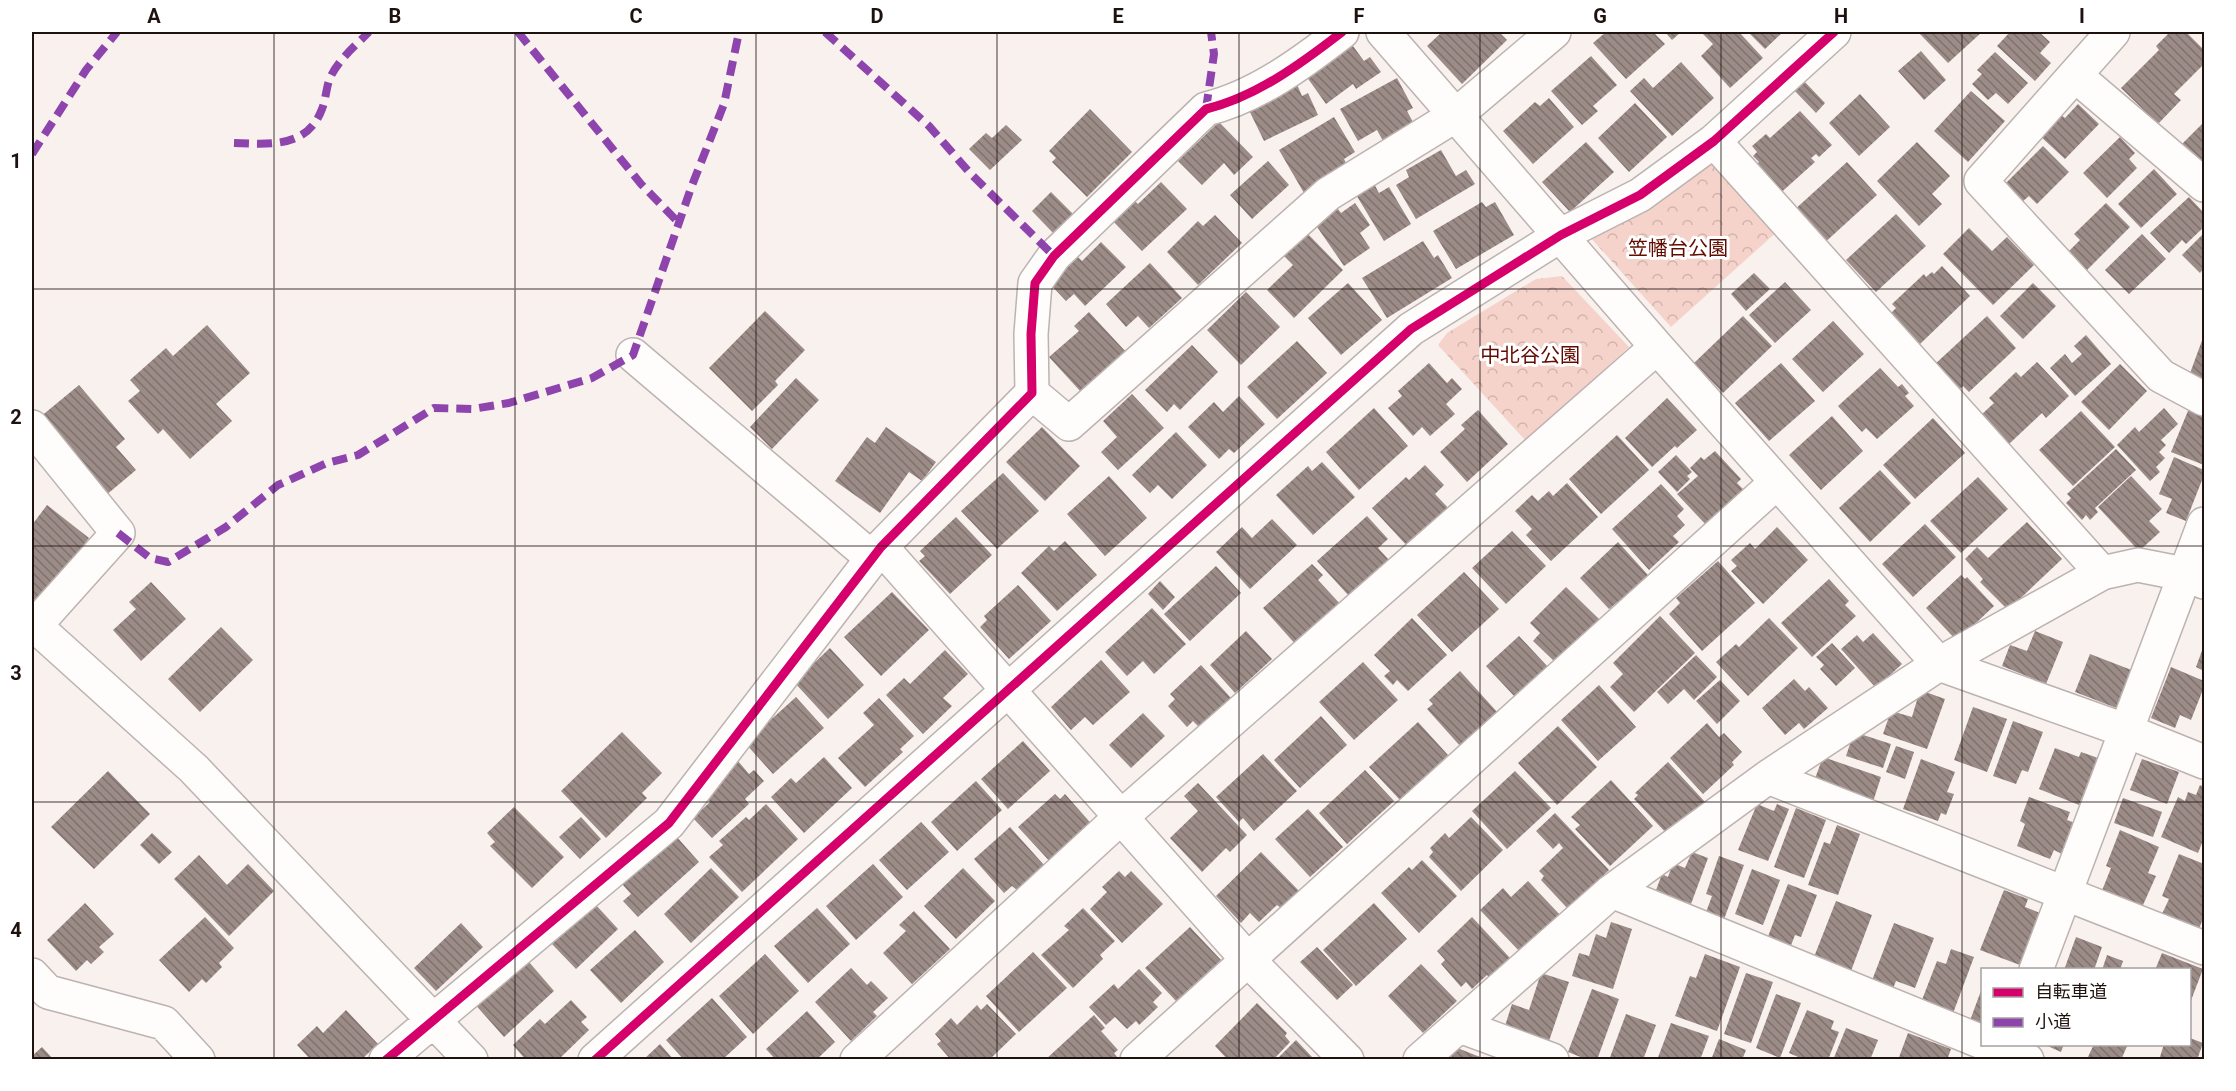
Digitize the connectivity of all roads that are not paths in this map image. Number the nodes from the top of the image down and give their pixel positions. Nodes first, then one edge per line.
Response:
1 (1342, 32) edge
2 (1383, 32) edge
3 (1554, 32) edge
4 (1834, 32) edge
5 (2113, 32) edge
6 (2076, 76) junction
7 (1456, 115) junction
8 (1714, 141) junction
9 (2205, 185) edge
10 (1561, 236) junction
11 (1657, 347) junction
12 (633, 355) dead end
13 (1032, 393) junction
14 (2205, 399) edge
15 (32, 427) edge
16 (1777, 482) junction
17 (2205, 524) edge
18 (877, 553) junction
19 (2102, 573) junction
20 (2194, 578) edge
21 (33, 626) edge
22 (1939, 664) junction
23 (1009, 690) junction
24 (2127, 731) junction
25 (2205, 762) edge
26 (1768, 777) junction
27 (1120, 818) junction
28 (1612, 891) junction
29 (2065, 893) junction
30 (2205, 948) edge
31 (1248, 960) junction
32 (2036, 968) edge
33 (32, 975) edge
34 (433, 1019) junction
35 (1460, 1026) junction
36 (1981, 1041) edge
37 (198, 1059) edge
38 (386, 1059) edge
39 (471, 1059) edge
40 (595, 1059) edge
41 (856, 1059) edge
42 (1137, 1059) edge
43 (1347, 1059) edge
44 (1420, 1059) edge
45 (1552, 1059) edge

1 - 13 street
2 - 7 street
3 - 7 street
4 - 8 street
5 - 6 street
6 - 9 street
6 - 14 street
7 - 10 street
7 - 13 street
8 - 10 street
8 - 19 street
10 - 11 street
10 - 23 street
11 - 16 street
11 - 27 street
12 - 18 street
13 - 18 street
15 - 21 street
16 - 22 street
16 - 31 street
17 - 20 street
18 - 23 street
18 - 34 street
19 - 20 street
19 - 22 street
20 - 24 street
21 - 34 street
22 - 24 street
22 - 26 street
23 - 27 street
23 - 40 street
24 - 25 street
24 - 29 street
26 - 28 street
26 - 29 street
27 - 31 street
27 - 41 street
28 - 35 street
28 - 36 street
29 - 30 street
29 - 32 street
31 - 42 street
31 - 43 street
33 - 37 street
34 - 38 street
34 - 39 street
35 - 44 street
35 - 45 street

